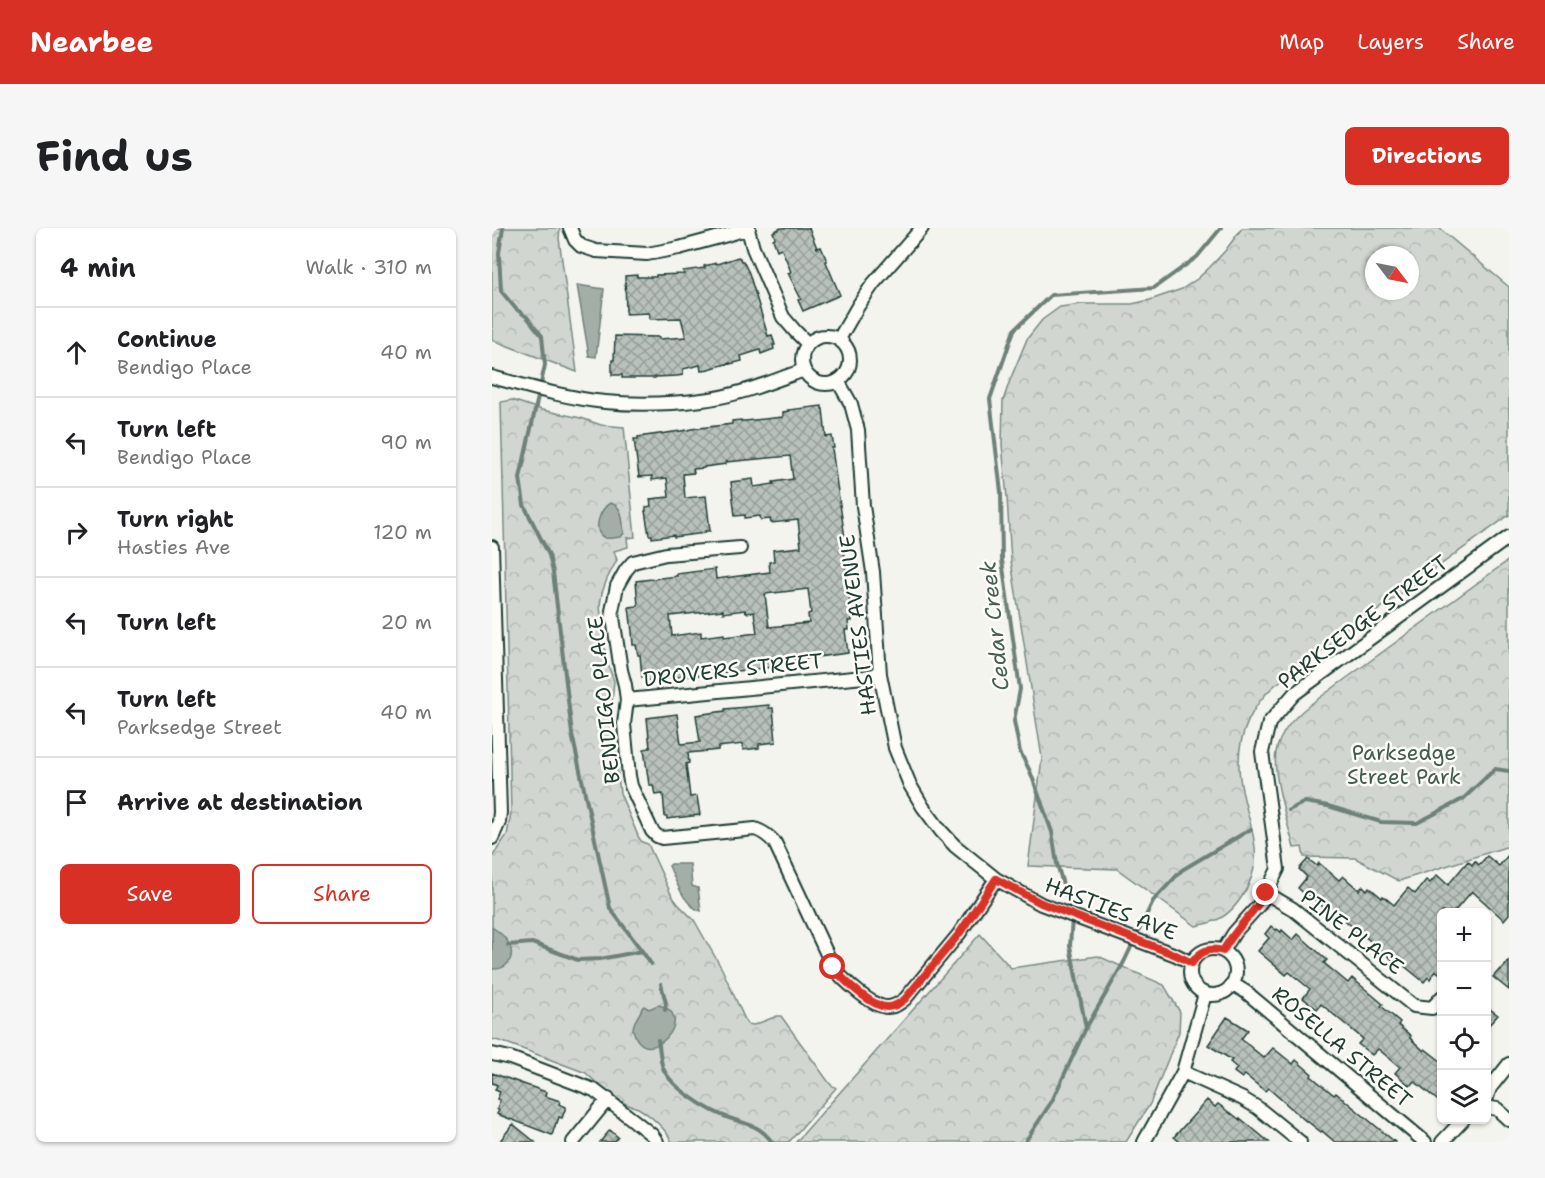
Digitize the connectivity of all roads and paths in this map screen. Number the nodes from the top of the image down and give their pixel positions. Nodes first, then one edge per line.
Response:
1 (570, 228) edge
2 (748, 228) edge
3 (922, 228) edge
4 (839, 339) junction
5 (808, 344) junction
6 (804, 370) junction
7 (492, 376) edge
8 (838, 381) junction
9 (1509, 537) edge
10 (492, 547) edge
11 (740, 548) dead end
12 (880, 674) junction
13 (627, 700) junction
14 (492, 837) edge
15 (996, 879) junction
16 (1016, 891) joint
17 (1266, 893) junction
18 (1223, 951) junction
19 (1192, 963) junction
20 (1233, 984) junction
21 (1205, 994) junction
22 (1437, 1002) edge
23 (492, 1054) edge
24 (1509, 1064) edge
25 (1183, 1072) junction
26 (1491, 1087) edge
27 (608, 1100) junction
28 (1491, 1108) edge
29 (1509, 1120) edge
30 (1458, 1124) edge
31 (573, 1142) edge
32 (657, 1142) edge
33 (1144, 1142) edge
34 (1300, 1142) edge
35 (1425, 1142) edge
36 (1442, 1142) edge

1 - 2 street
2 - 5 street
3 - 4 street
4 - 5 street
4 - 8 street
5 - 6 street
6 - 7 street
6 - 8 street
8 - 12 street, HASTIES AVENUE
9 - 17 street, PARKSEDGE STREET
10 - 14 street
11 - 13 street, BENDIGO PLACE
12 - 13 street, DROVERS STREET
12 - 15 street, HASTIES AVENUE
13 - 15 street, BENDIGO PLACE
15 - 16 street, HASTIES AVENUE
16 - 19 street, HASTIES AVE
17 - 18 street, PARKSEDGE STREET
17 - 22 street, PINE PLACE
18 - 19 street
18 - 20 street
19 - 21 street
20 - 21 street
20 - 35 street, ROSELLA STREET
21 - 25 street
23 - 27 street
24 - 26 street
25 - 33 street
25 - 34 street
27 - 31 street
27 - 32 street
28 - 29 street
30 - 36 street

